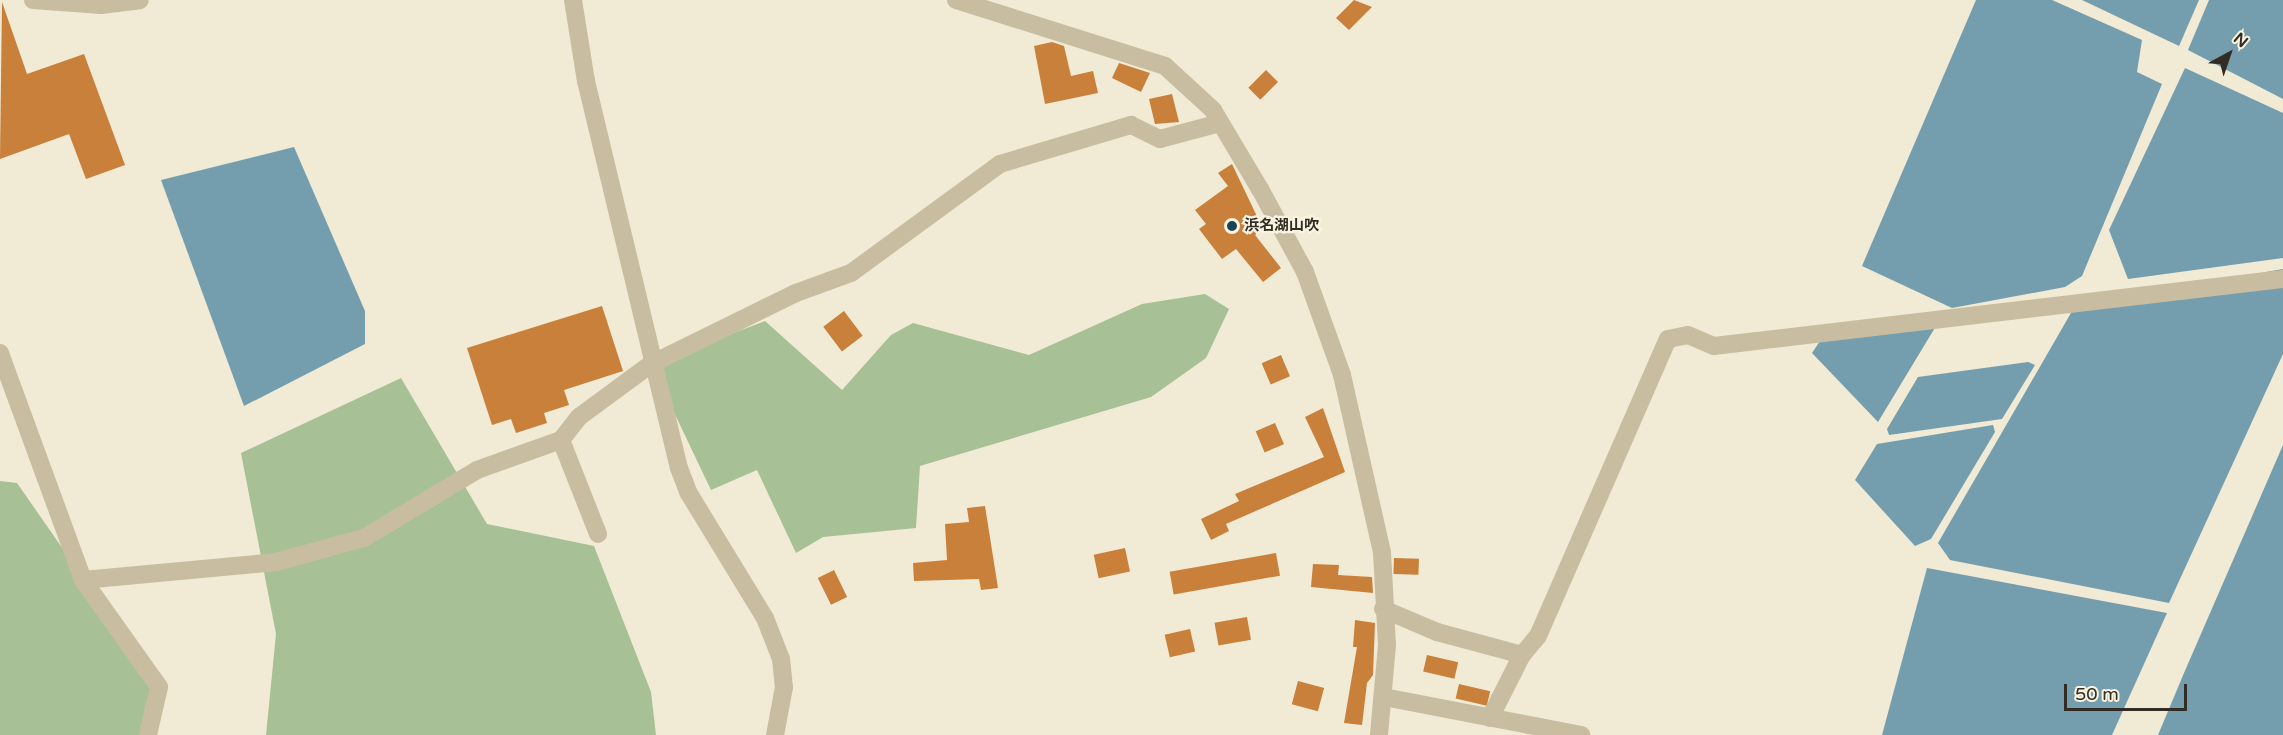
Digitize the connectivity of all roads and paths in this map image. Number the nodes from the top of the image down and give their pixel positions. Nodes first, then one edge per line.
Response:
1 (33, 0) edge
2 (140, 0) edge
3 (573, 0) edge
4 (956, 0) edge
5 (101, 3) edge
6 (1220, 123) junction
7 (2283, 279) edge
8 (0, 353) edge
9 (651, 364) junction
10 (561, 440) junction
11 (598, 534) dead end
12 (83, 580) junction
13 (1383, 609) junction
14 (1522, 655) junction
15 (1384, 697) junction
16 (1490, 718) junction
17 (148, 735) edge
18 (775, 735) edge
19 (1379, 735) edge
20 (1581, 735) edge

1 - 5 street
2 - 5 street
3 - 9 street
4 - 6 street
6 - 9 street
6 - 13 street
7 - 14 street
8 - 12 street
9 - 10 street
9 - 18 street
10 - 11 street
10 - 12 street
12 - 17 street
13 - 14 street
13 - 15 street
14 - 16 street
15 - 16 street
15 - 19 street
16 - 20 street

